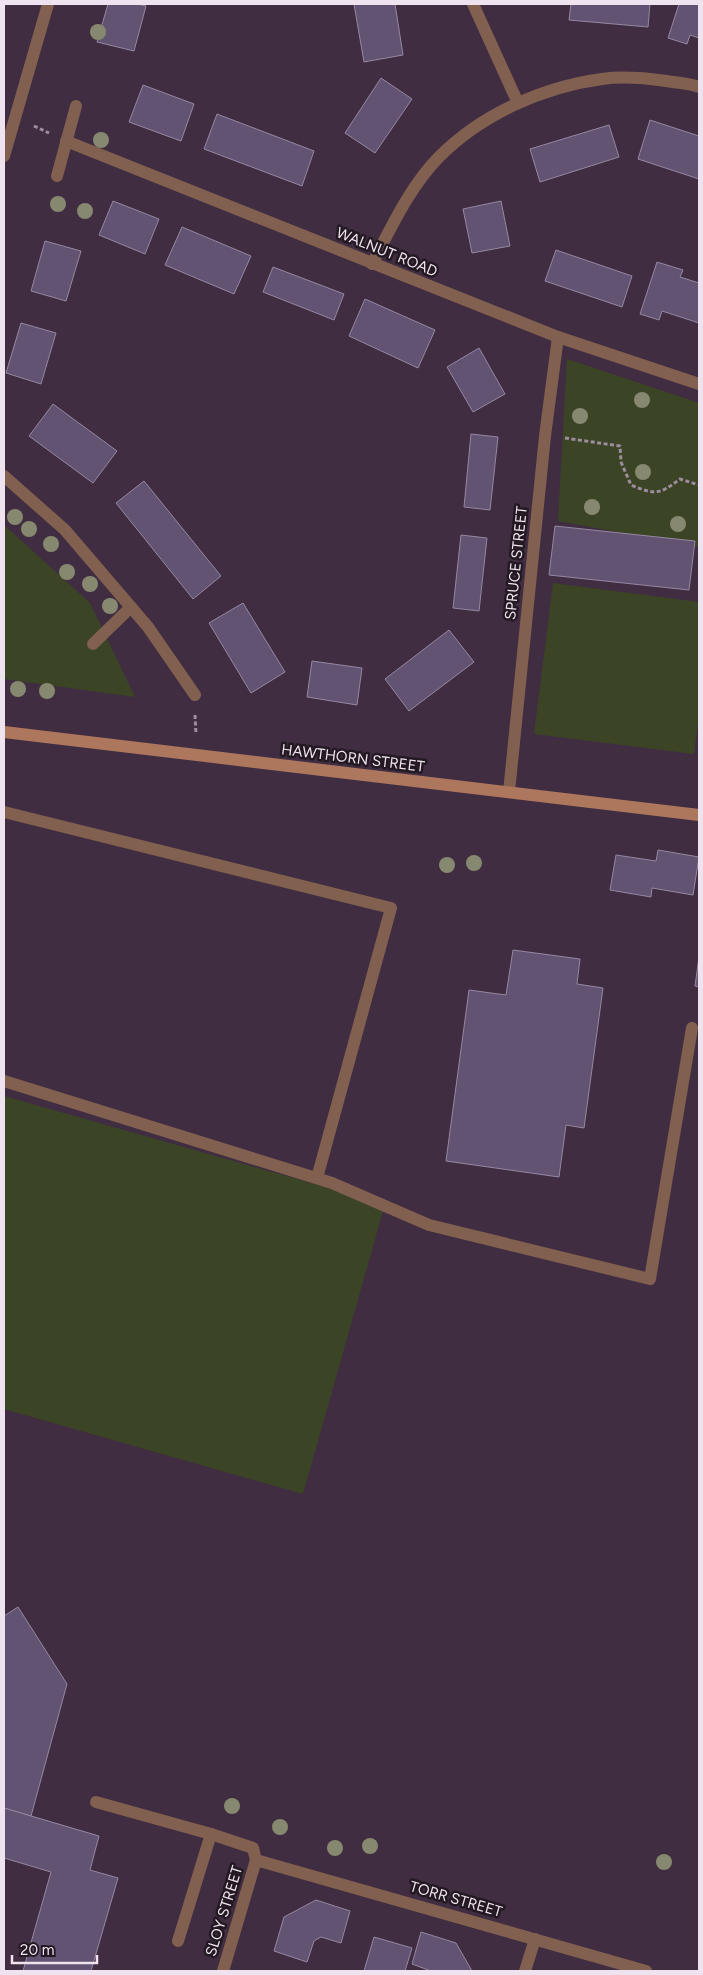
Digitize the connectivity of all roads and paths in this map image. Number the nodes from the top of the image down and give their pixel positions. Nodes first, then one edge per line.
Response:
1 (48, 4) edge
2 (473, 4) edge
3 (699, 87) edge
4 (518, 103) junction
5 (76, 106) dead end
6 (15, 117) junction
7 (66, 141) junction
8 (4, 156) edge
9 (57, 176) dead end
10 (372, 264) junction
11 (558, 337) junction
12 (699, 384) edge
13 (545, 436) junction
14 (4, 476) edge
15 (699, 485) edge
16 (131, 607) junction
17 (93, 644) dead end
18 (195, 694) joint
19 (4, 732) edge
20 (196, 756) junction
21 (509, 792) junction
22 (4, 812) edge
23 (699, 815) edge
24 (692, 1028) dead end
25 (4, 1081) edge
26 (317, 1178) junction
27 (96, 1802) dead end
28 (211, 1834) junction
29 (256, 1860) junction
30 (534, 1938) junction
31 (178, 1941) dead end
32 (223, 1971) edge
33 (526, 1971) edge
34 (646, 1971) edge

1 - 6 street
2 - 4 street
3 - 4 street
4 - 10 street
5 - 7 street
6 - 7 path
6 - 8 street
7 - 9 street
7 - 10 street, WALNUT ROAD
10 - 11 street, WALNUT ROAD
11 - 12 street, WALNUT ROAD
11 - 13 street, SPRUCE STREET
13 - 15 path
13 - 21 street, SPRUCE STREET
14 - 16 street
16 - 17 street
16 - 18 street
18 - 20 path
19 - 20 main road, HAWTHORN STREET
20 - 21 main road, HAWTHORN STREET
21 - 23 main road, HAWTHORN STREET
22 - 26 street
24 - 26 street
25 - 26 street
27 - 28 street
28 - 29 street
28 - 31 street
29 - 30 street, TORR STREET
29 - 32 street, SLOY STREET
30 - 33 street
30 - 34 street, TORR STREET

